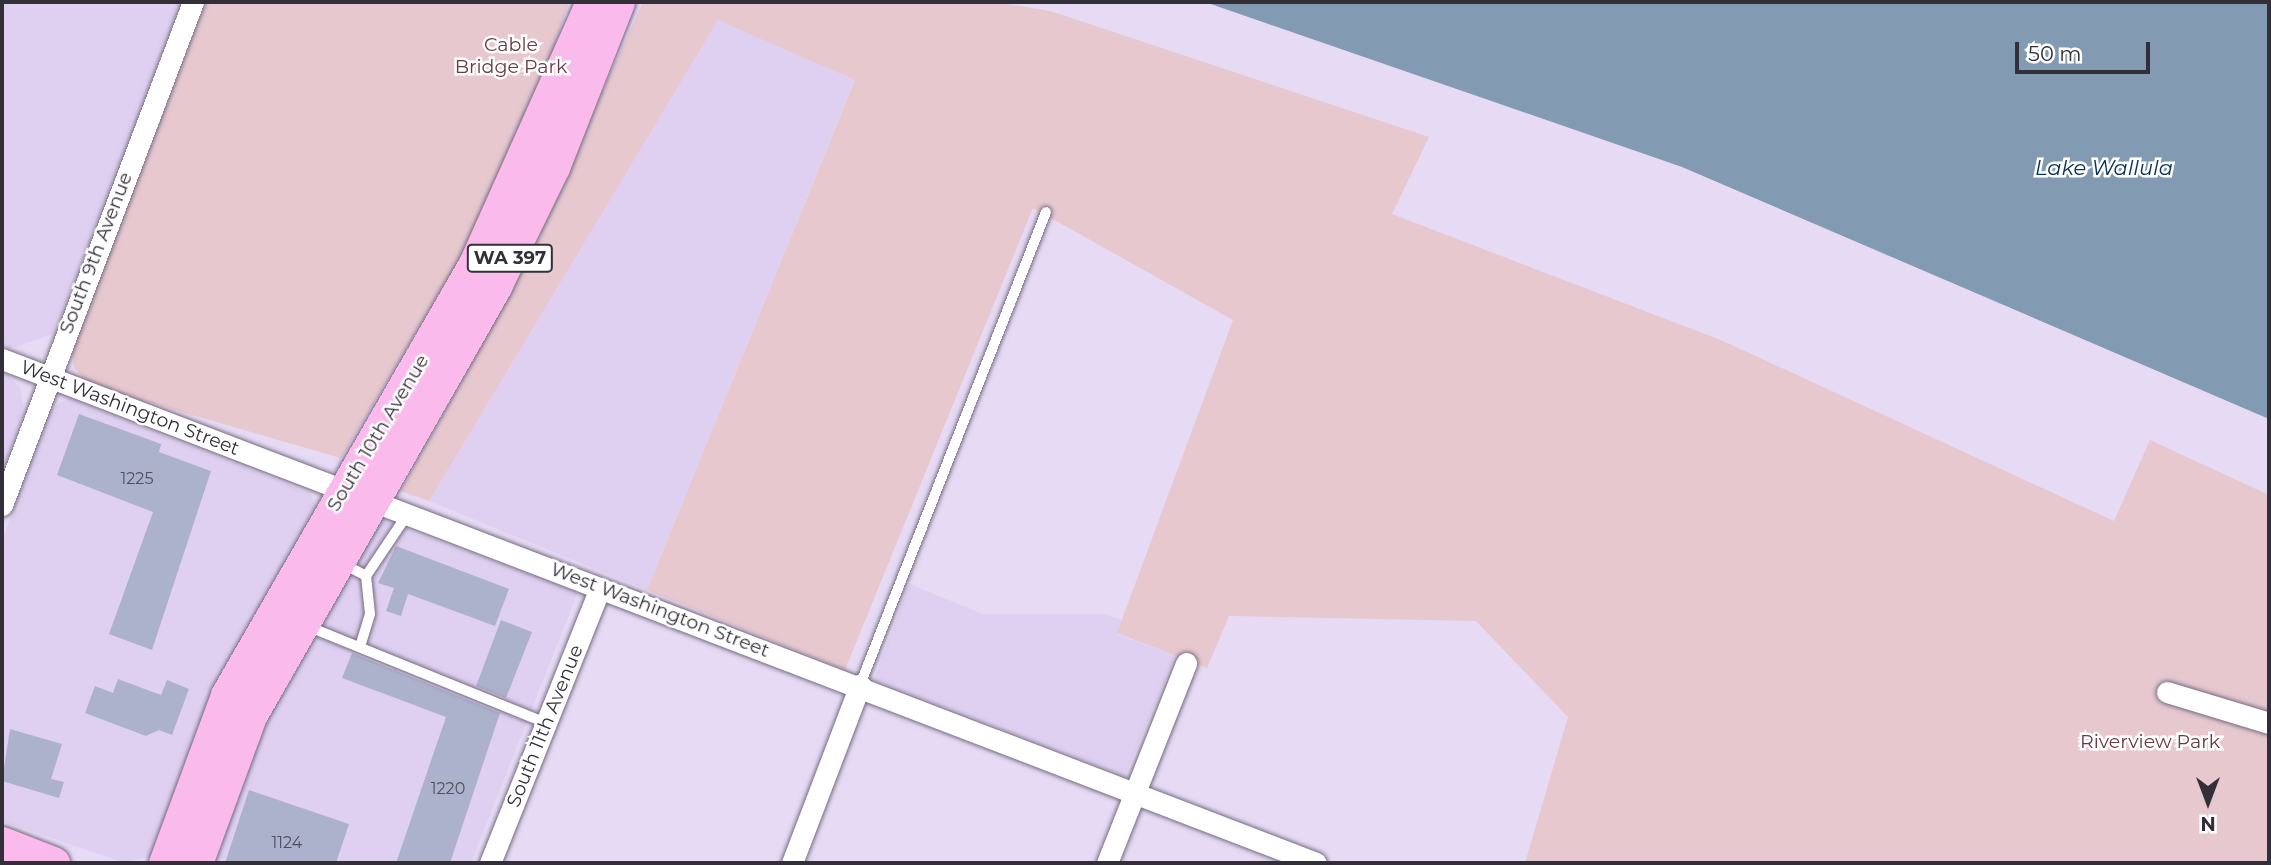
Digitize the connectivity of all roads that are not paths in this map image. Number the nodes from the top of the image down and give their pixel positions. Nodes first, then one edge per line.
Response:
1 (193, 2) edge
2 (592, 2) edge
3 (618, 2) edge
4 (1046, 212) dead end
5 (2, 359) edge
6 (48, 377) junction
7 (359, 496) junction
8 (2, 505) edge
9 (407, 515) junction
10 (352, 569) junction
11 (600, 588) junction
12 (301, 624) junction
13 (360, 647) junction
14 (1186, 663) dead end
15 (860, 685) junction
16 (2167, 692) dead end
17 (546, 723) junction
18 (2269, 723) edge
19 (1134, 793) junction
20 (15, 853) edge
21 (52, 863) edge
22 (165, 863) edge
23 (196, 863) edge
24 (490, 863) edge
25 (792, 863) edge
26 (1107, 863) edge
27 (1316, 863) edge

1 - 6 street, South 9th Avenue
2 - 7 main road, South 10th Avenue / WA 397
3 - 7 main road, South 10th Avenue / WA 397
4 - 15 lane
5 - 6 street, West Washington Street
6 - 7 street, West Washington Street
6 - 8 street, South 9th Avenue
7 - 9 street, West Washington Street
7 - 10 main road, South 10th Avenue / WA 397
7 - 22 main road, South 10th Avenue / WA 397
9 - 10 lane
9 - 11 street, West Washington Street
10 - 12 main road, South 10th Avenue / WA 397
10 - 13 lane
11 - 15 street, West Washington Street
11 - 17 street, South 11th Avenue
12 - 13 lane
12 - 23 main road, South 10th Avenue / WA 397
13 - 17 lane
14 - 19 street
15 - 19 street, West Washington Street
15 - 25 street
16 - 18 street
17 - 24 street, South 11th Avenue
19 - 26 street
19 - 27 street, West Washington Street
20 - 21 main road

